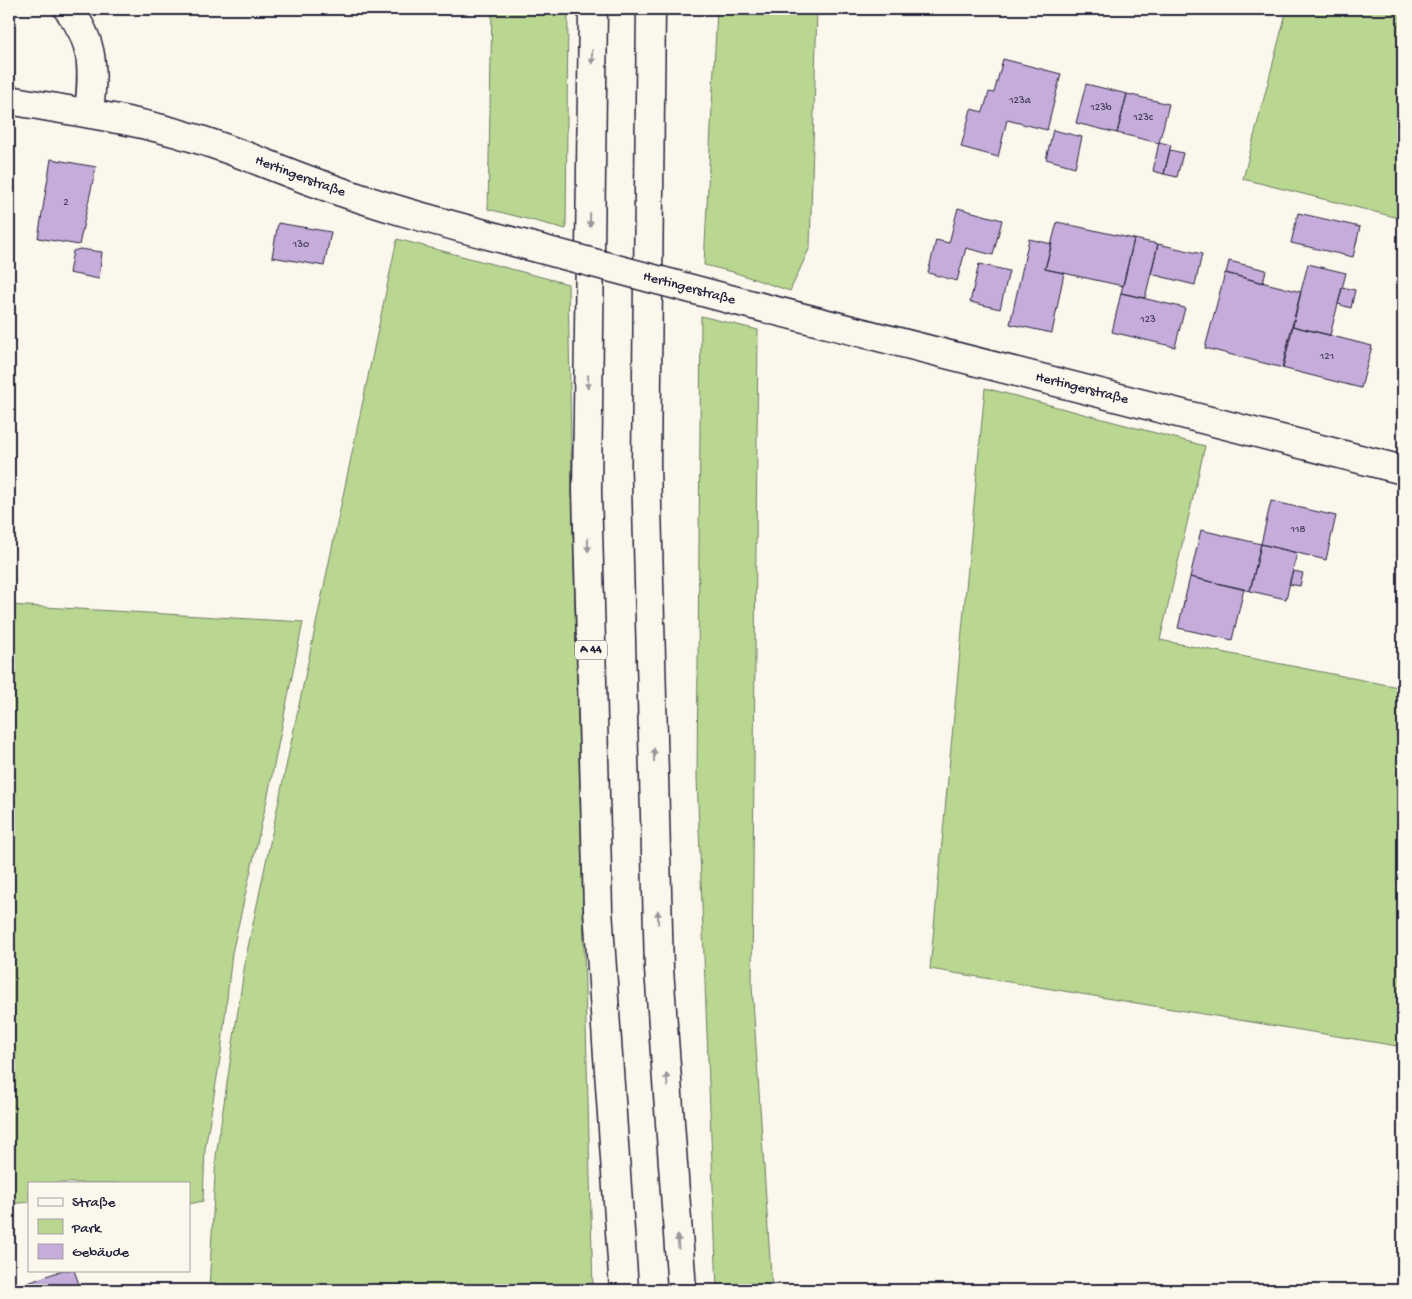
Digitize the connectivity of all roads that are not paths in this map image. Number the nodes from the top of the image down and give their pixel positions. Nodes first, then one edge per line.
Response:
1 (68, 9) edge
2 (592, 9) edge
3 (652, 9) edge
4 (9, 100) edge
5 (89, 113) junction
6 (1403, 470) edge
7 (624, 1290) edge
8 (682, 1290) edge

1 - 5 main road
2 -> 7 main road, A 44
8 -> 3 main road
4 - 5 main road, Hertingerstraße
5 - 6 main road, Hertingerstraße, bridge

